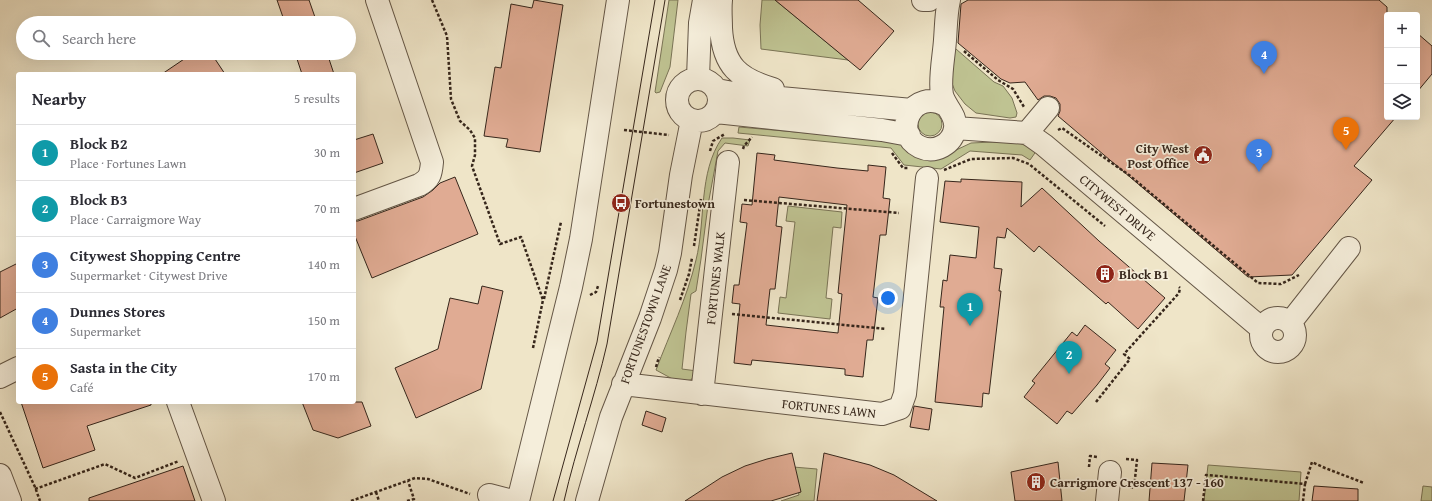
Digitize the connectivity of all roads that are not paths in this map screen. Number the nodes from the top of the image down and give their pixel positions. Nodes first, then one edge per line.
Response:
1 (377, 0) edge
2 (618, 0) edge
3 (704, 0) edge
4 (722, 0) edge
5 (923, 0) edge
6 (929, 0) edge
7 (936, 0) edge
8 (949, 0) edge
9 (698, 78) junction
10 (717, 90) junction
11 (826, 102) junction
12 (947, 106) junction
13 (914, 107) junction
14 (1048, 108) dead end
15 (716, 112) junction
16 (692, 120) junction
17 (955, 128) junction
18 (1027, 133) junction
19 (909, 135) junction
20 (736, 156) road end
21 (927, 178) dead end
22 (356, 208) edge
23 (1348, 248) dead end
24 (1290, 323) junction
25 (1262, 329) junction
26 (16, 369) edge
27 (0, 378) edge
28 (624, 384) junction
29 (702, 394) junction
30 (179, 404) edge
31 (1110, 472) dead end
32 (0, 475) edge
33 (481, 495) road end
34 (10, 501) edge
35 (214, 501) edge
36 (513, 501) edge
37 (518, 501) edge
38 (586, 501) edge
39 (1107, 501) edge

1 - 22 street
2 - 37 street
3 - 9 street
4 - 11 street
5 - 6 street
7 - 13 street
8 - 12 street
9 - 10 street
9 - 16 street
10 - 11 street
10 - 15 street
11 - 13 street
12 - 13 street
12 - 17 street
13 - 19 street
14 - 18 street
15 - 16 street
15 - 19 street
16 - 28 street, FORTUNESTOWN LANE
17 - 18 street
17 - 19 street
18 - 25 street, CITYWEST DRIVE
20 - 29 street, FORTUNES WALK
21 - 29 street, FORTUNES LAWN
23 - 24 street
24 - 25 street
24 - 25 street
26 - 27 street
28 - 29 street, FORTUNES LAWN
28 - 38 street, FORTUNESTOWN LANE
30 - 35 street
31 - 39 street
32 - 34 street
33 - 36 street

